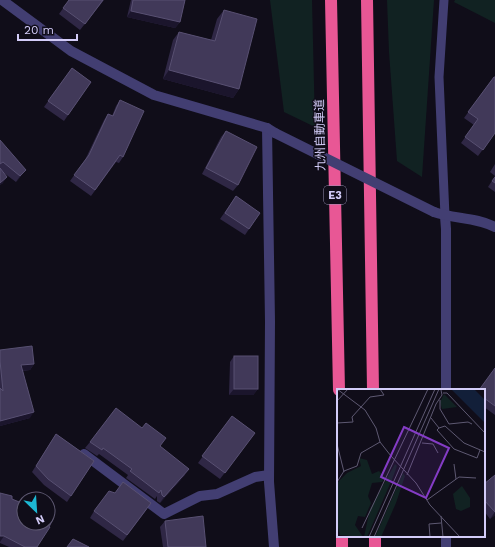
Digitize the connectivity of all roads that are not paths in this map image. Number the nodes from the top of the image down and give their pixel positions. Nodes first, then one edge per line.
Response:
1 (2, 0) edge
2 (331, 0) edge
3 (367, 0) edge
4 (444, 0) edge
5 (271, 131) junction
6 (445, 216) junction
7 (495, 228) edge
8 (339, 389) edge
9 (373, 389) edge
10 (446, 389) edge
11 (84, 454) edge
12 (269, 475) junction
13 (274, 547) edge

1 - 5 street
2 - 8 highway, 九州自動車道 / E3
3 - 9 highway
4 - 6 lane
5 - 6 street, bridge
5 - 12 street
6 - 7 street
6 - 10 street
11 - 12 street
12 - 13 street

